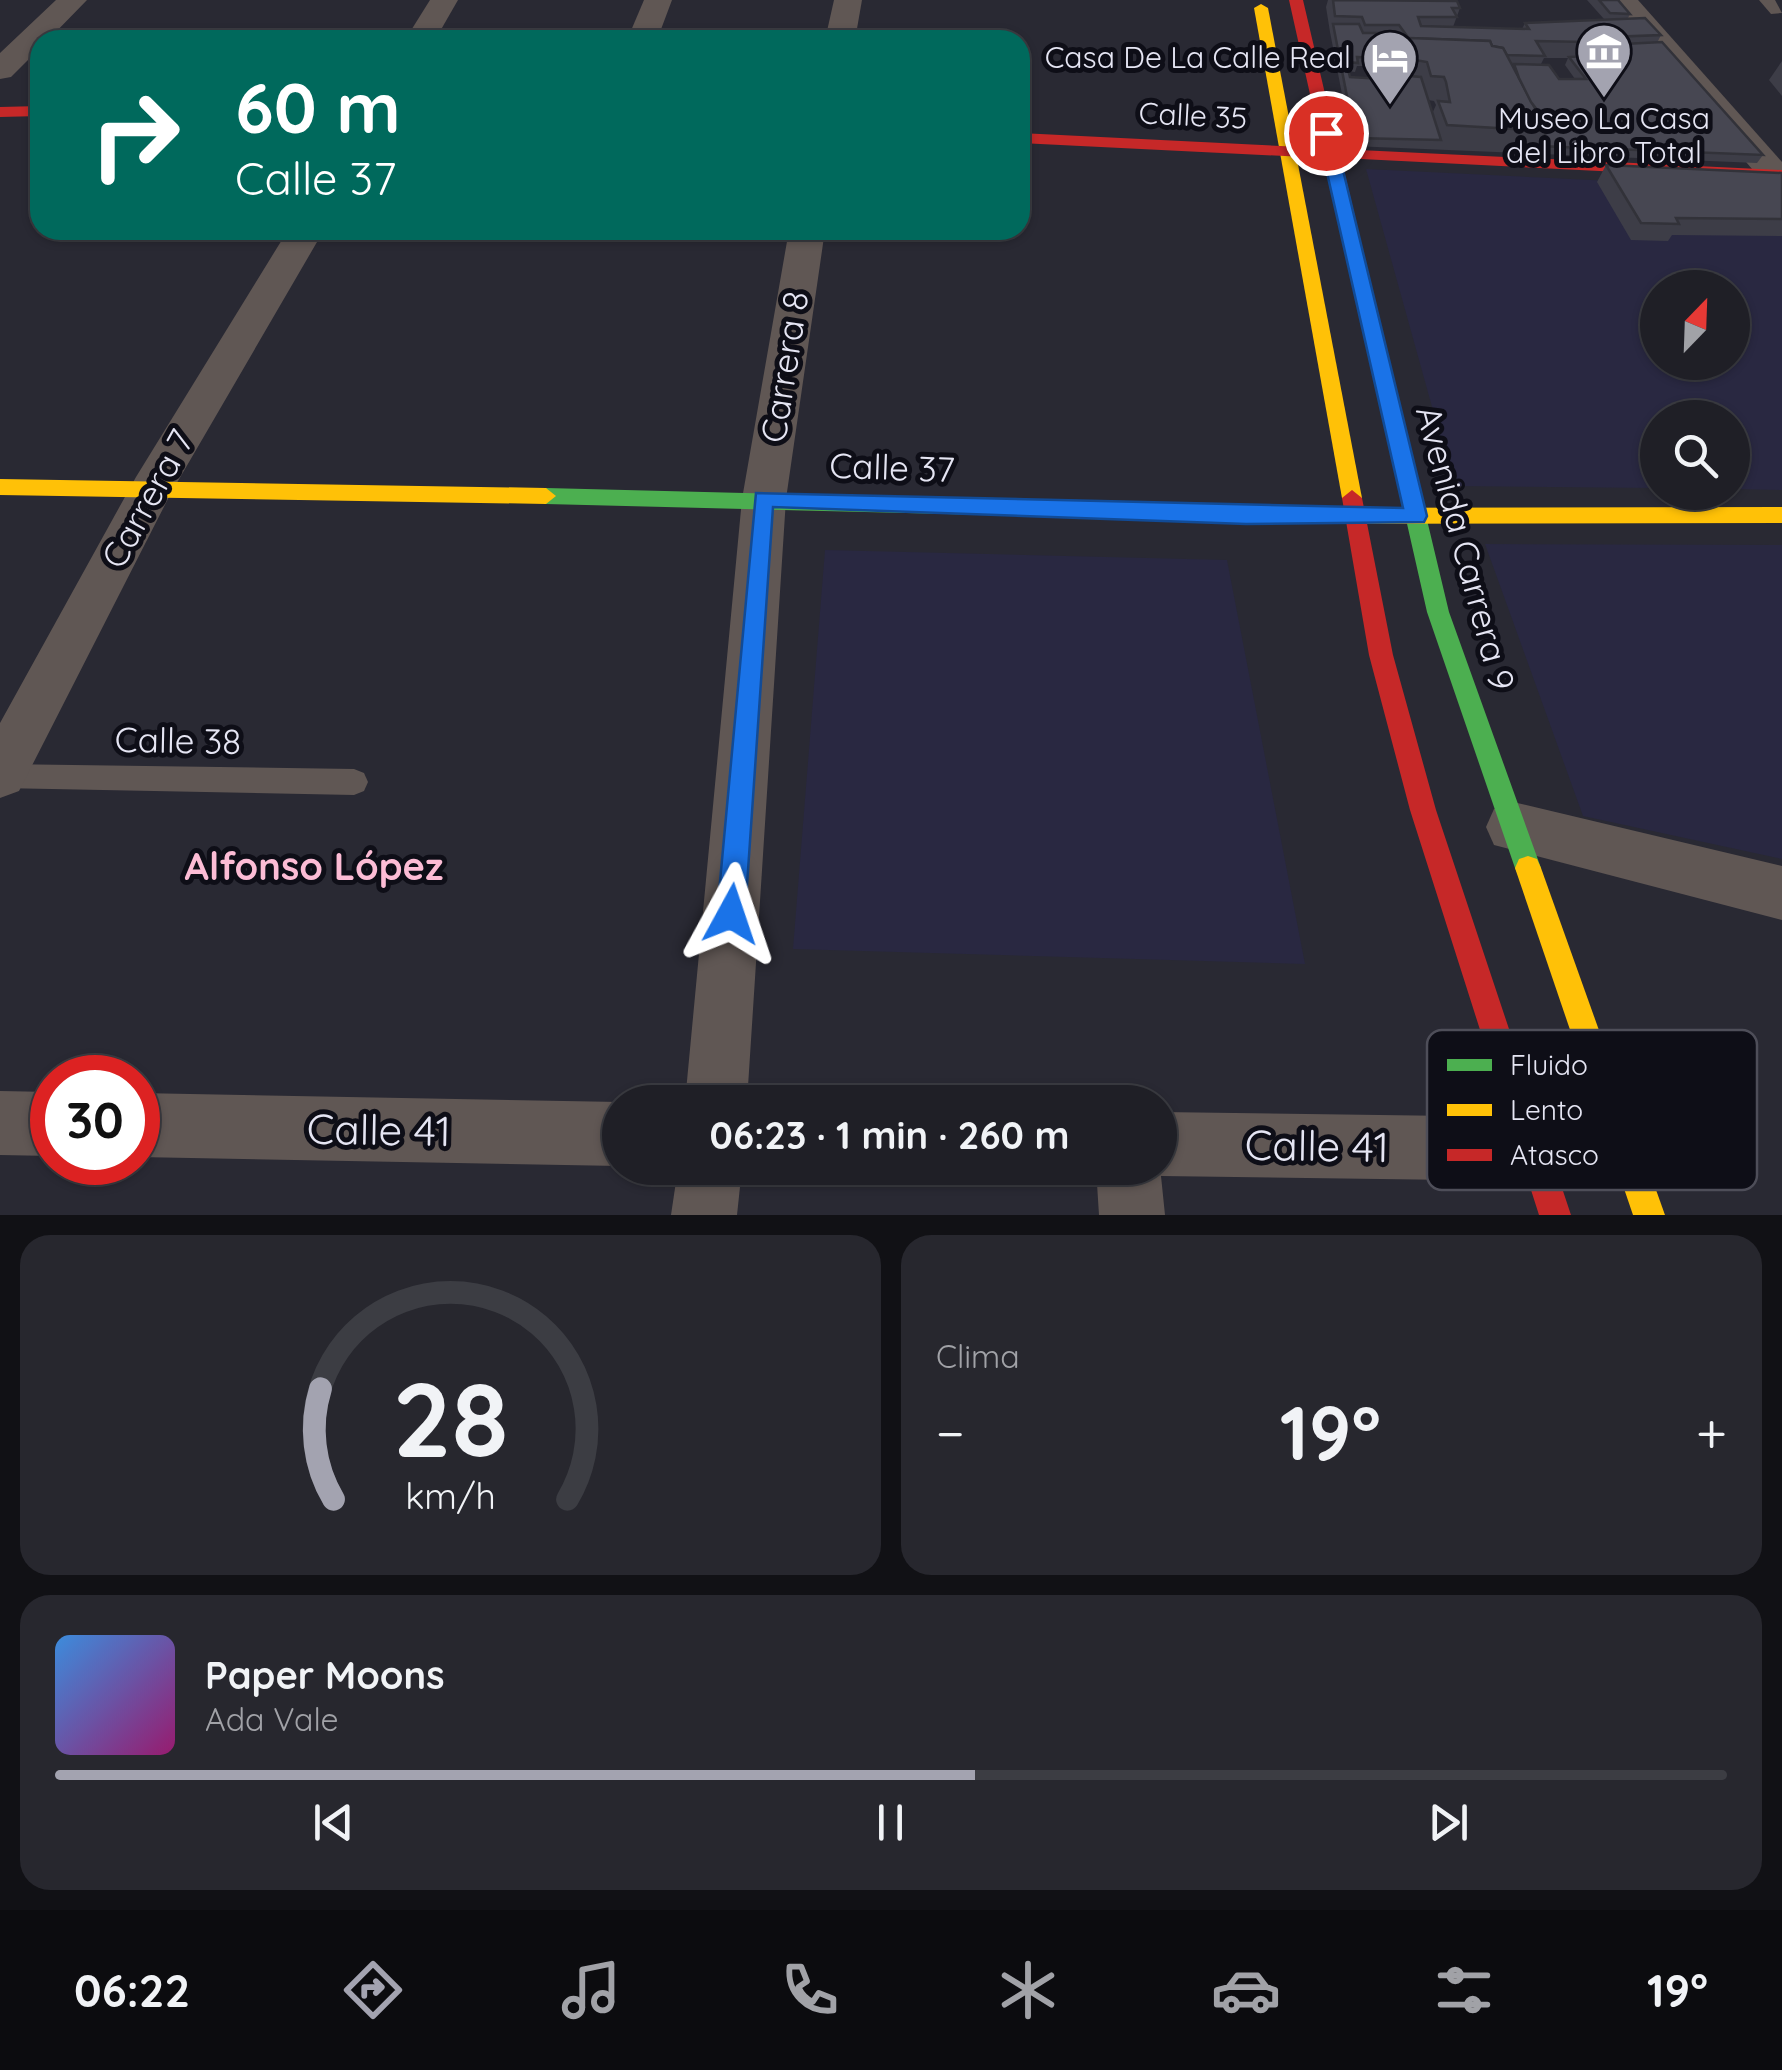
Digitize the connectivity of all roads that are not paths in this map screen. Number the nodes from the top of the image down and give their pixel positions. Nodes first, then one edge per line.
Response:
1 (73, 0) edge
2 (444, 0) edge
3 (658, 0) edge
4 (848, 0) edge
5 (1260, 0) edge
6 (1296, 0) edge
7 (1623, 0) edge
8 (42, 30) edge
9 (426, 30) edge
10 (646, 30) edge
11 (842, 30) edge
12 (30, 41) edge
13 (0, 70) edge
14 (30, 111) edge
15 (0, 112) edge
16 (1030, 138) edge
17 (1288, 151) junction
18 (1331, 154) junction
19 (1779, 175) edge
20 (300, 240) edge
21 (805, 240) edge
22 (0, 487) edge
23 (151, 489) junction
24 (764, 499) junction
25 (1782, 515) edge
26 (1416, 516) junction
27 (1355, 517) junction
28 (0, 775) edge
29 (354, 782) dead end
30 (1513, 827) junction
31 (1782, 893) edge
32 (1496, 1030) edge
33 (1585, 1030) edge
34 (717, 1085) edge
35 (0, 1123) edge
36 (30, 1124) edge
37 (160, 1126) edge
38 (602, 1134) edge
39 (1177, 1144) edge
40 (1427, 1148) edge
41 (708, 1185) edge
42 (1129, 1185) edge
43 (1547, 1190) edge
44 (1641, 1190) edge
45 (704, 1215) edge
46 (1132, 1215) edge
47 (1555, 1215) edge
48 (1650, 1215) edge

1 - 8 street
2 - 9 street
3 - 10 street
4 - 11 street
5 - 17 main road
6 - 18 main road, Avenida Carrera 9
7 - 19 street
12 - 13 street
14 - 15 main road
16 - 17 main road, Calle 35
17 - 18 main road, Calle 35
17 - 27 main road
18 - 19 main road, Calle 35
18 - 26 main road, Avenida Carrera 9
20 - 23 street, Carrera 7
21 - 24 street, Carrera 8
22 - 23 main road, Calle 37
23 - 24 main road, Calle 37
23 - 28 street, Carrera 7
24 - 27 main road, Calle 37
24 - 34 street, Carrera 8
25 - 26 main road, Calle 37
26 - 27 main road, Calle 37
26 - 30 main road, Avenida Carrera 9
27 - 32 main road
28 - 29 lane, Calle 38
30 - 31 street
30 - 33 main road, Avenida Carrera 9
35 - 36 street
37 - 38 street, Calle 41
39 - 40 street, Calle 41
41 - 45 street
42 - 46 street
43 - 47 main road
44 - 48 main road, Avenida Carrera 9

